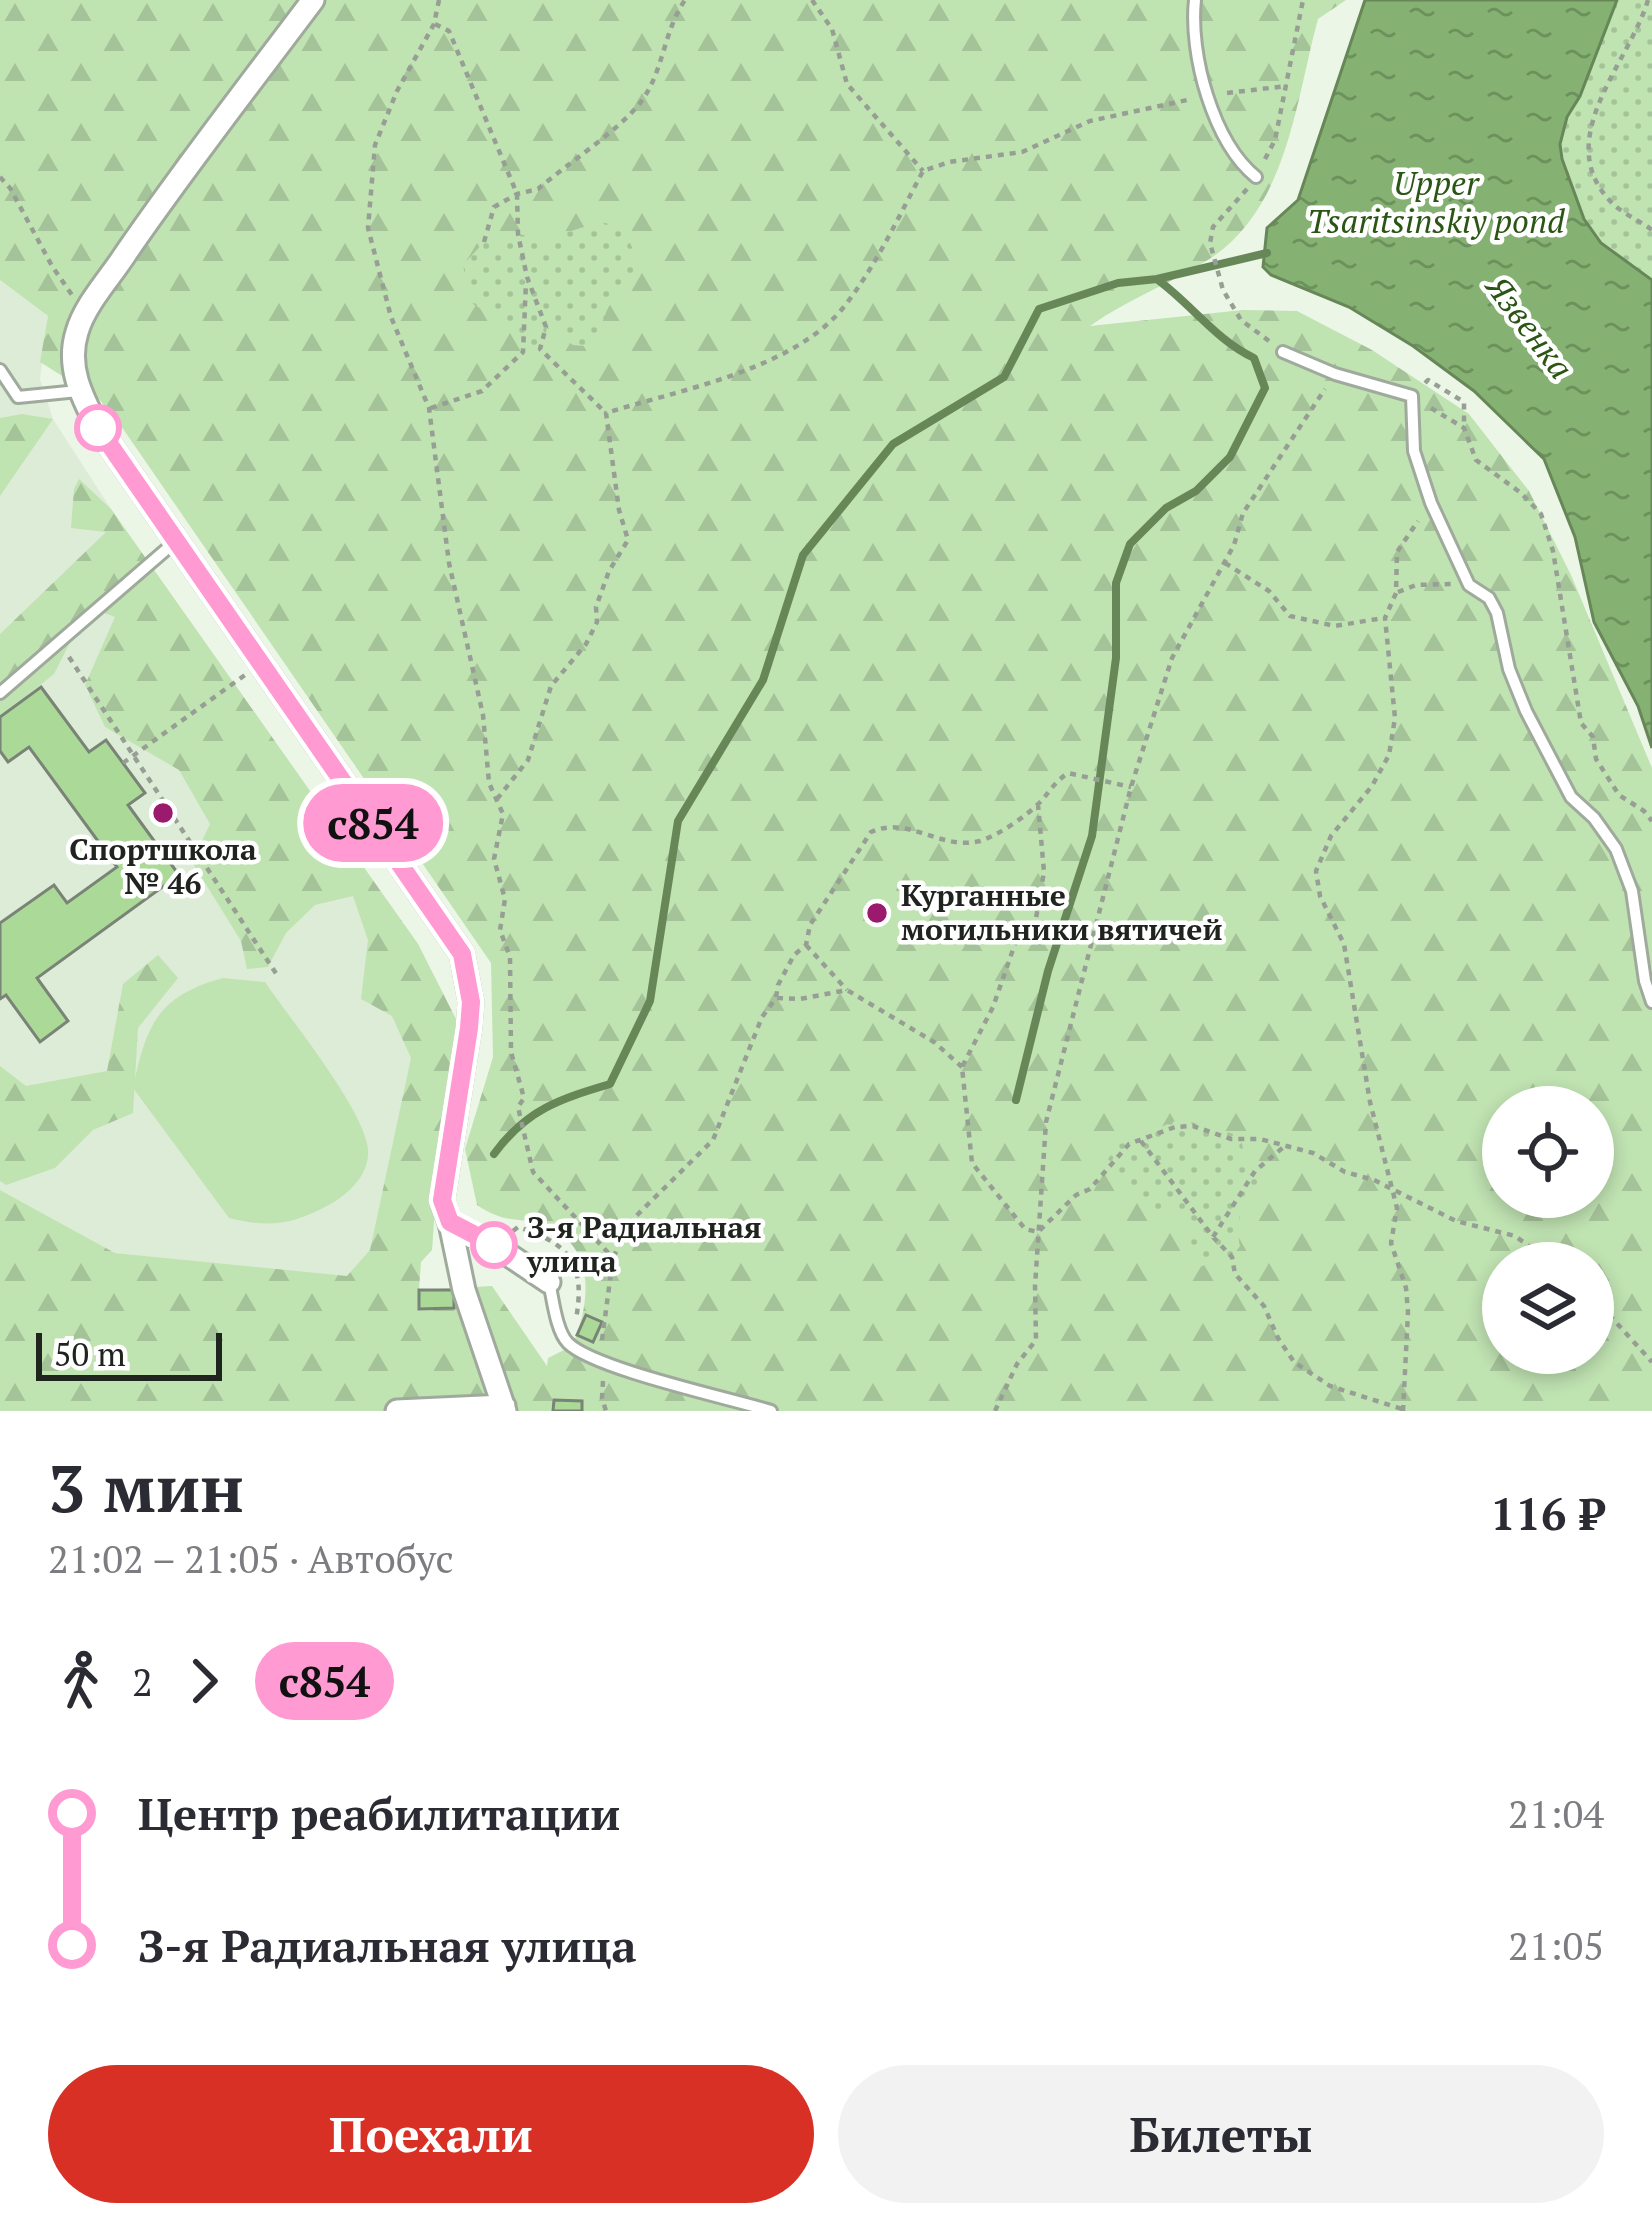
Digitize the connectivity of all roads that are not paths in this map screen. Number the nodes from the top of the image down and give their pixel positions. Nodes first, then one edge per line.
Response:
1 (313, 0) edge
2 (1195, 0) edge
3 (1256, 177) road end
4 (1283, 352) road end
5 (0, 370) edge
6 (78, 391) junction
7 (176, 542) junction
8 (0, 693) edge
9 (1652, 1002) edge
10 (450, 1222) junction
11 (549, 1282) joint
12 (504, 1408) edge
13 (397, 1411) edge
14 (771, 1411) edge

1 - 6 street
2 - 3 lane
4 - 9 lane
5 - 6 lane
6 - 7 street
7 - 8 lane
7 - 10 street
10 - 11 street
10 - 12 street
11 - 14 lane
12 - 13 street

